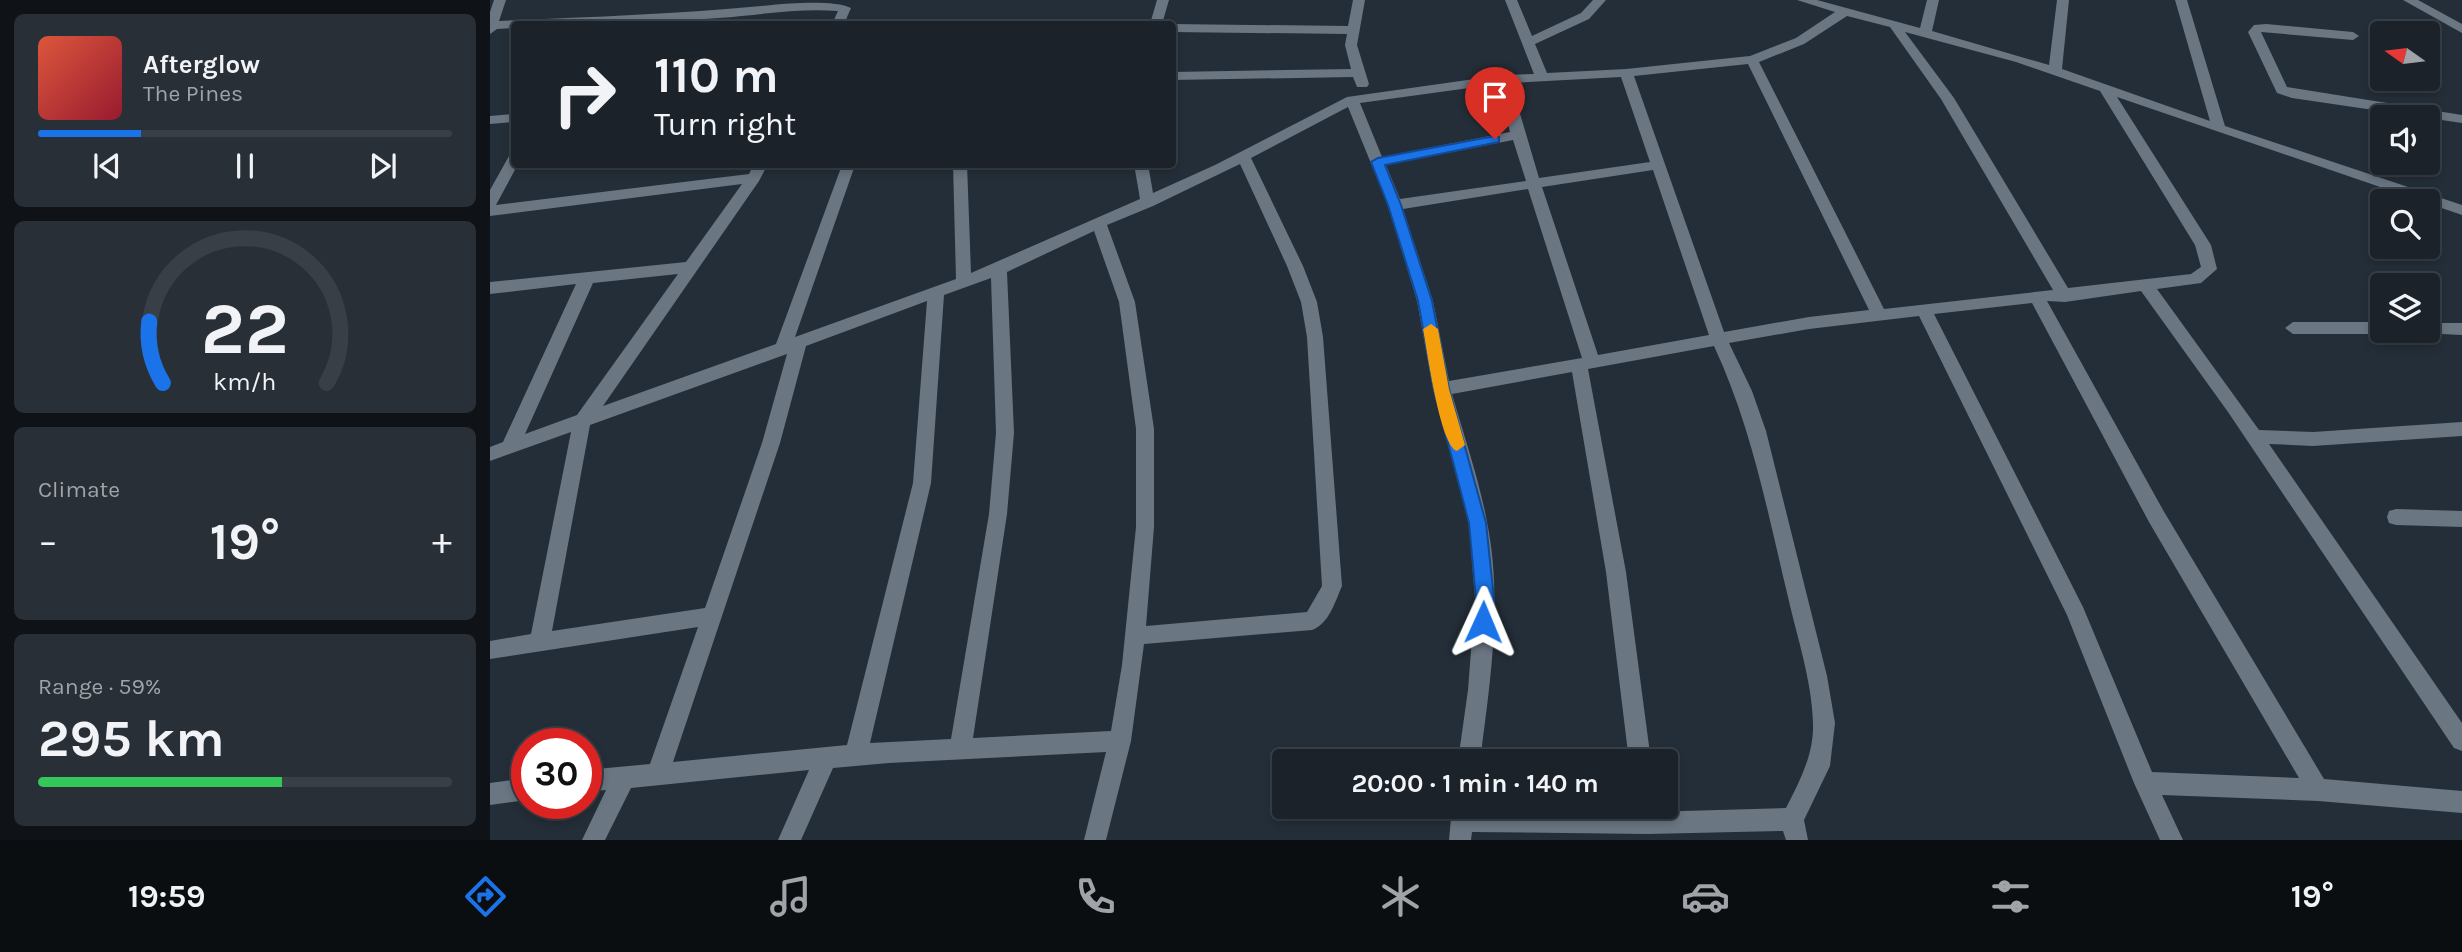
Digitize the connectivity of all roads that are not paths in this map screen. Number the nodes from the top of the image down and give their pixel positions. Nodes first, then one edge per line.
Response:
1 (500, 0) edge
2 (1163, 0) edge
3 (1359, 0) edge
4 (1511, 0) edge
5 (1600, 0) edge
6 (1803, 0) edge
7 (1933, 0) edge
8 (2063, 0) edge
9 (2181, 0) edge
10 (2409, 0) edge
11 (1844, 12) junction
12 (605, 21) edge
13 (839, 21) edge
14 (1157, 21) edge
15 (1895, 26) junction
16 (511, 27) edge
17 (1176, 27) edge
18 (491, 28) edge
19 (2462, 29) edge
20 (1353, 30) junction
21 (1925, 34) junction
22 (2353, 36) dead end
23 (1530, 42) junction
24 (1752, 60) junction
25 (2055, 70) junction
26 (1359, 73) junction
27 (1626, 73) junction
28 (1176, 76) edge
29 (1542, 76) junction
30 (1503, 79) junction
31 (2103, 86) junction
32 (1359, 98) junction
33 (511, 118) edge
34 (2462, 119) edge
35 (490, 120) edge
36 (2219, 129) junction
37 (1518, 135) junction
38 (1243, 156) junction
39 (1378, 162) junction
40 (511, 164) edge
41 (1658, 165) junction
42 (846, 168) dead end
43 (960, 168) edge
44 (1142, 168) edge
45 (758, 171) edge
46 (1534, 182) junction
47 (490, 202) edge
48 (1148, 202) junction
49 (1395, 205) junction
50 (2462, 210) edge
51 (490, 211) edge
52 (1099, 223) junction
53 (692, 267) junction
54 (999, 269) junction
55 (588, 276) junction
56 (964, 282) junction
57 (2146, 286) junction
58 (490, 288) edge
59 (936, 292) junction
60 (2065, 296) junction
61 (2037, 298) junction
62 (1923, 309) junction
63 (1879, 314) junction
64 (2293, 328) dead end
65 (2370, 328) edge
66 (2440, 329) edge
67 (2462, 329) edge
68 (1718, 338) junction
69 (790, 346) junction
70 (1585, 364) junction
71 (1442, 389) junction
72 (582, 422) junction
73 (2462, 429) edge
74 (2255, 438) junction
75 (510, 447) junction
76 (490, 454) edge
77 (2396, 517) dead end
78 (2462, 519) edge
79 (713, 616) junction
80 (1135, 636) junction
81 (540, 643) junction
82 (490, 650) edge
83 (1120, 741) junction
84 (2462, 741) edge
85 (960, 749) junction
86 (1471, 749) edge
87 (1638, 749) edge
88 (856, 755) junction
89 (826, 758) junction
90 (658, 774) junction
91 (625, 776) junction
92 (602, 779) edge
93 (2145, 783) junction
94 (2318, 790) junction
95 (511, 791) edge
96 (490, 794) edge
97 (2462, 802) edge
98 (1678, 818) edge
99 (1541, 819) edge
100 (1462, 822) edge
101 (1794, 830) edge
102 (593, 840) edge
103 (789, 840) edge
104 (1095, 840) edge
105 (2172, 840) edge

1 - 18 street
2 - 14 street
3 - 20 street
4 - 23 street
5 - 23 street
6 - 11 street
7 - 21 street
8 - 25 street
9 - 36 street
10 - 19 street
11 - 15 street
11 - 24 street
12 - 13 street
15 - 21 street
15 - 60 street
16 - 18 street
17 - 20 street
20 - 26 street
21 - 25 street
22 - 34 street
23 - 29 street
24 - 27 street
24 - 63 street
25 - 31 street
26 - 28 street
26 - 32 street
27 - 29 street
27 - 41 street
29 - 30 street
30 - 32 street
30 - 37 street
31 - 36 street
31 - 57 street
32 - 38 street
32 - 39 street
33 - 35 street
36 - 50 street
37 - 39 street
37 - 46 street
38 - 48 street
38 - 80 street
39 - 49 street
40 - 47 street
41 - 46 street
41 - 68 street
42 - 69 street
43 - 56 street
44 - 48 street
45 - 51 street
45 - 53 street
46 - 49 street
46 - 70 street
48 - 52 street
49 - 71 street
52 - 54 street
52 - 80 street
53 - 55 street
53 - 72 street
54 - 56 street
54 - 85 street
55 - 58 street
55 - 75 street
56 - 59 street
57 - 60 street
57 - 74 street
59 - 69 street
59 - 88 street
60 - 61 street
61 - 62 street
61 - 94 street
62 - 63 street
62 - 93 street
63 - 68 street
64 - 65 street
66 - 67 street
68 - 70 street
68 - 101 street
69 - 72 street
69 - 79 street
70 - 71 street
70 - 87 street
71 - 86 street
72 - 75 street
72 - 81 street
73 - 74 street
74 - 84 street
75 - 76 street
77 - 78 street
79 - 81 street
79 - 90 street
80 - 83 street
81 - 82 street
83 - 85 street
83 - 104 street
85 - 88 street
88 - 89 street
89 - 90 street
89 - 103 street
90 - 91 street
91 - 92 street
91 - 102 street
93 - 94 street
93 - 105 street
94 - 97 street
95 - 96 street
98 - 101 street
99 - 100 street

